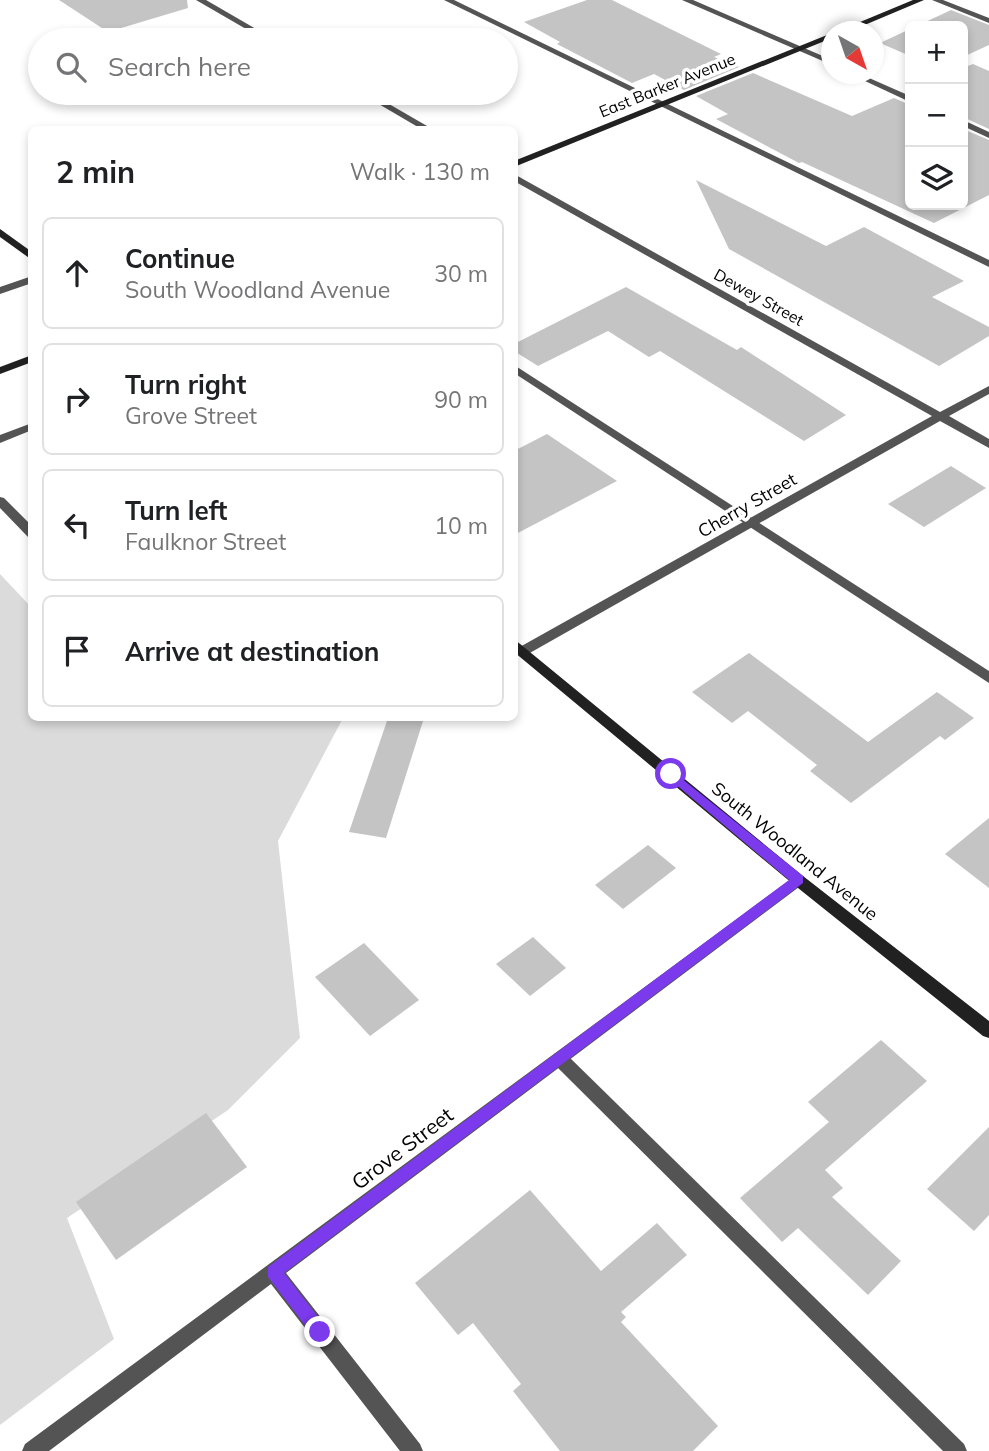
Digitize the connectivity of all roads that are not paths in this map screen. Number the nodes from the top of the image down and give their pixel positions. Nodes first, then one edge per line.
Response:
1 (200, 0) edge
2 (448, 0) edge
3 (686, 0) edge
4 (920, 0) edge
5 (936, 0) edge
6 (868, 21) edge
7 (989, 21) edge
8 (250, 28) edge
9 (505, 28) edge
10 (518, 35) edge
11 (821, 39) edge
12 (799, 48) junction
13 (821, 58) edge
14 (876, 84) edge
15 (905, 97) edge
16 (386, 105) edge
17 (660, 105) junction
18 (968, 125) edge
19 (423, 126) edge
20 (989, 135) edge
21 (518, 162) edge
22 (518, 179) edge
23 (0, 232) edge
24 (28, 254) edge
25 (989, 264) edge
26 (28, 280) edge
27 (0, 291) edge
28 (28, 360) edge
29 (518, 371) edge
30 (0, 372) edge
31 (989, 389) edge
32 (939, 416) junction
33 (28, 428) edge
34 (0, 439) edge
35 (989, 444) edge
36 (0, 501) edge
37 (750, 524) junction
38 (28, 530) edge
39 (519, 648) edge
40 (989, 678) edge
41 (798, 880) junction
42 (989, 1031) edge
43 (560, 1059) junction
44 (273, 1272) junction
45 (32, 1451) edge
46 (413, 1451) edge
47 (957, 1451) edge

1 - 8 street
2 - 9 street
3 - 12 street
4 - 6 street
5 - 7 street
10 - 17 street
11 - 12 street, East Barker Avenue
12 - 13 street
12 - 17 street, East Barker Avenue
14 - 15 street
16 - 19 street
17 - 21 street, East Barker Avenue
17 - 25 street
18 - 20 street
22 - 32 street, Dewey Street
23 - 24 street
26 - 27 street
28 - 30 street
29 - 37 street
31 - 32 street, Cherry Street
32 - 35 street, Dewey Street
32 - 37 street, Cherry Street
33 - 34 street
36 - 38 street
37 - 39 street, Cherry Street
37 - 40 street
39 - 41 street, South Woodland Avenue
41 - 42 street, South Woodland Avenue
41 - 43 street, Grove Street
43 - 44 street, Grove Street
43 - 47 street
44 - 45 street, Grove Street
44 - 46 street

